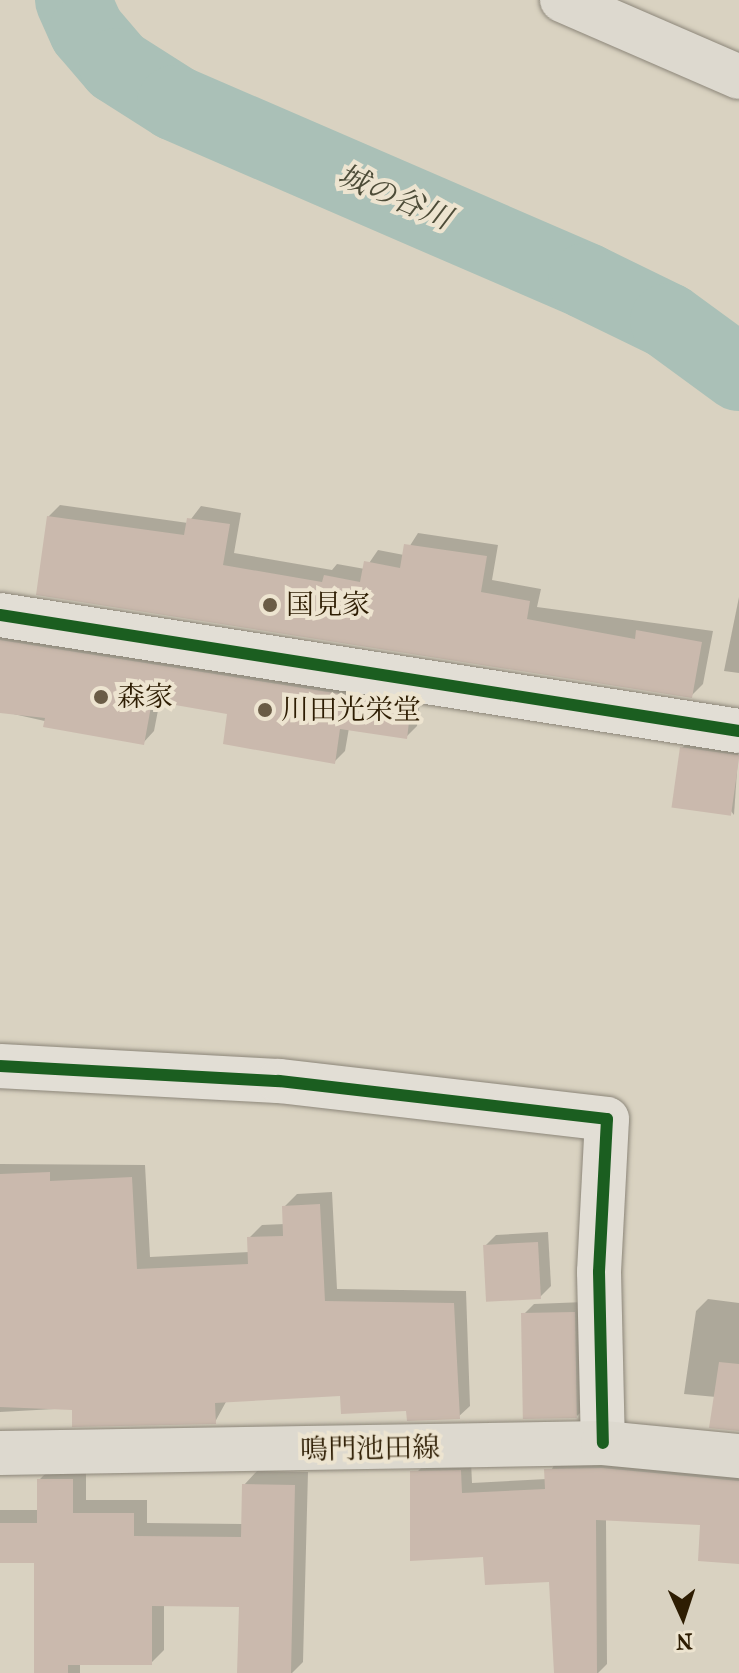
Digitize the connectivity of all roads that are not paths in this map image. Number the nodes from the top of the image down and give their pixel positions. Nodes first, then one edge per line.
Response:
1 (562, 0) edge
2 (739, 77) edge
3 (0, 615) edge
4 (739, 731) edge
5 (0, 1066) edge
6 (603, 1443) junction
7 (0, 1453) edge
8 (739, 1456) edge

1 - 2 main road
3 - 4 street
5 - 6 street
6 - 7 main road, 鳴門池田線
6 - 8 main road, 鳴門池田線

